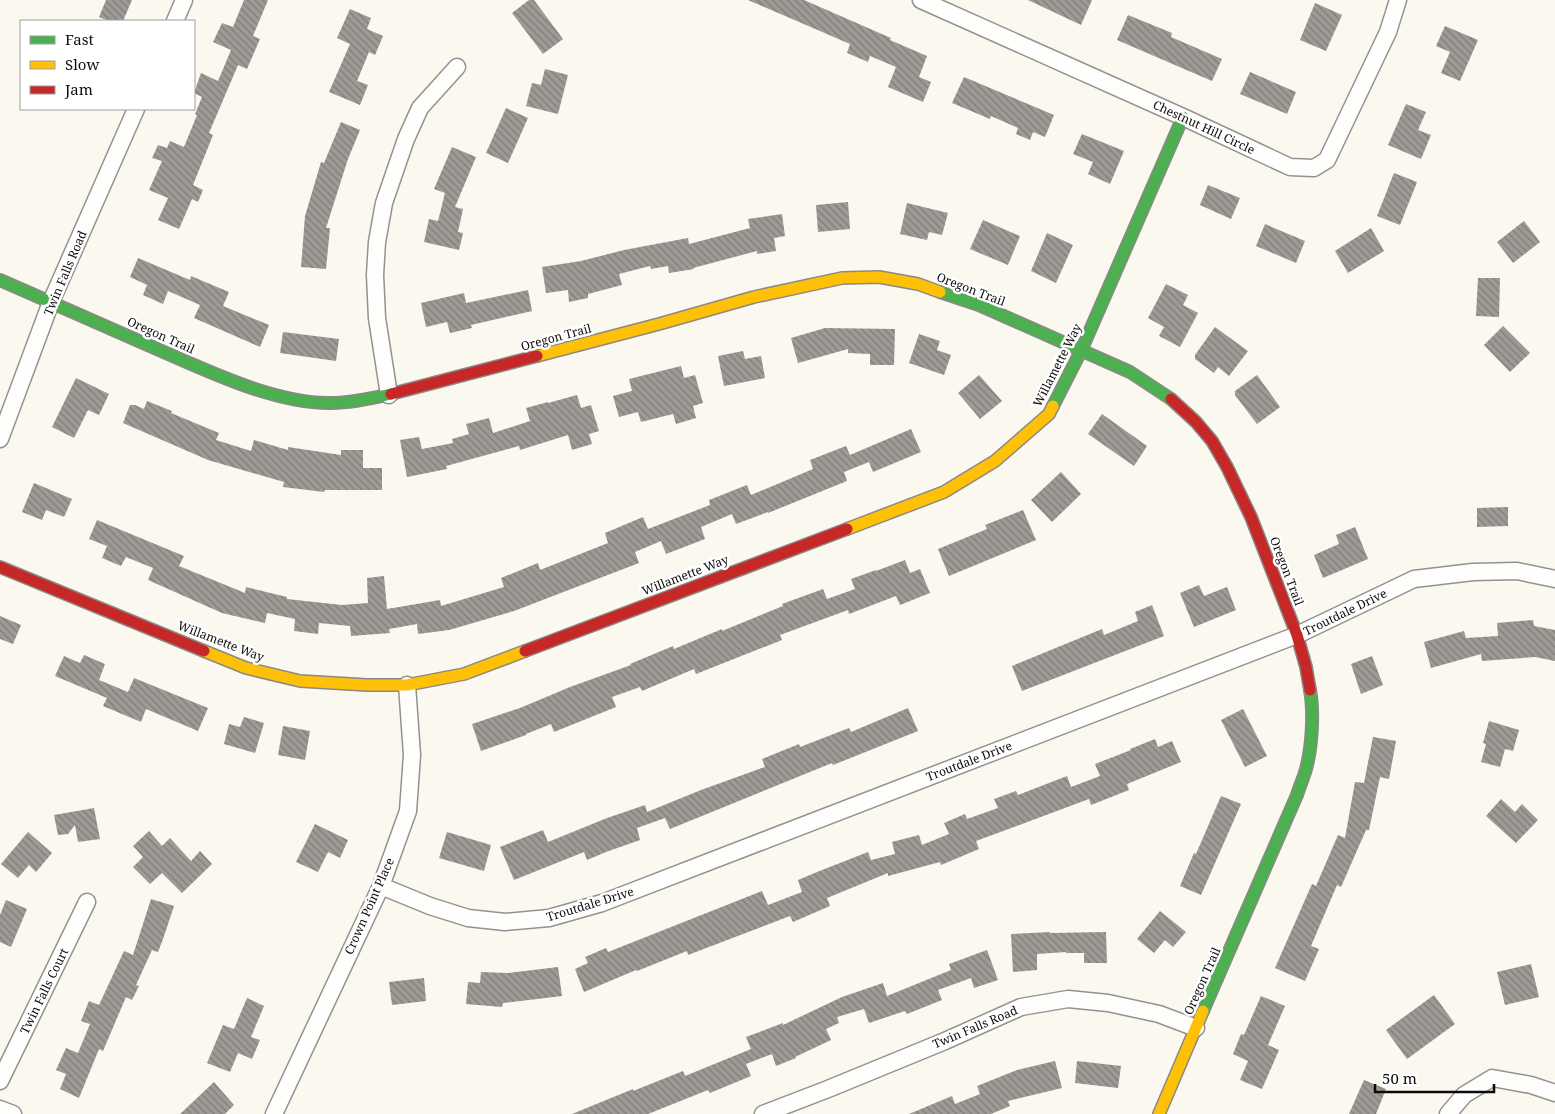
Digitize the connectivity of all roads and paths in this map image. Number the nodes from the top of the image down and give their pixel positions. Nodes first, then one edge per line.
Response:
1 (184, 0) edge
2 (921, 0) edge
3 (1398, 0) edge
4 (175, 20) edge
5 (457, 67) dead end
6 (136, 110) edge
7 (1183, 117) junction
8 (0, 280) edge
9 (51, 302) junction
10 (1081, 351) junction
11 (389, 395) junction
12 (0, 439) edge
13 (0, 567) edge
14 (1555, 579) edge
15 (1297, 635) junction
16 (407, 685) junction
17 (381, 886) junction
18 (87, 902) dead end
19 (1196, 1028) junction
20 (0, 1081) edge
21 (1555, 1093) edge
22 (0, 1109) edge
23 (13, 1114) edge
24 (274, 1114) edge
25 (763, 1114) edge
26 (1159, 1114) edge
27 (1448, 1114) edge

1 - 4 street
2 - 7 street, Chestnut Hill Circle
3 - 7 street, Chestnut Hill Circle
5 - 11 street
6 - 9 street, Twin Falls Road
7 - 10 street, Willamette Way
8 - 9 street, Oregon Trail
9 - 11 street, Oregon Trail
9 - 12 street, Twin Falls Road
10 - 11 street, Oregon Trail
10 - 15 street, Oregon Trail
10 - 16 street, Willamette Way
13 - 16 street, Willamette Way
14 - 15 street, Troutdale Drive
15 - 17 street, Troutdale Drive
15 - 19 street, Oregon Trail
16 - 17 street, Crown Point Place
17 - 24 street, Crown Point Place
18 - 20 street, Twin Falls Court
19 - 25 street, Twin Falls Road
19 - 26 street, Oregon Trail
21 - 27 street
22 - 23 street

